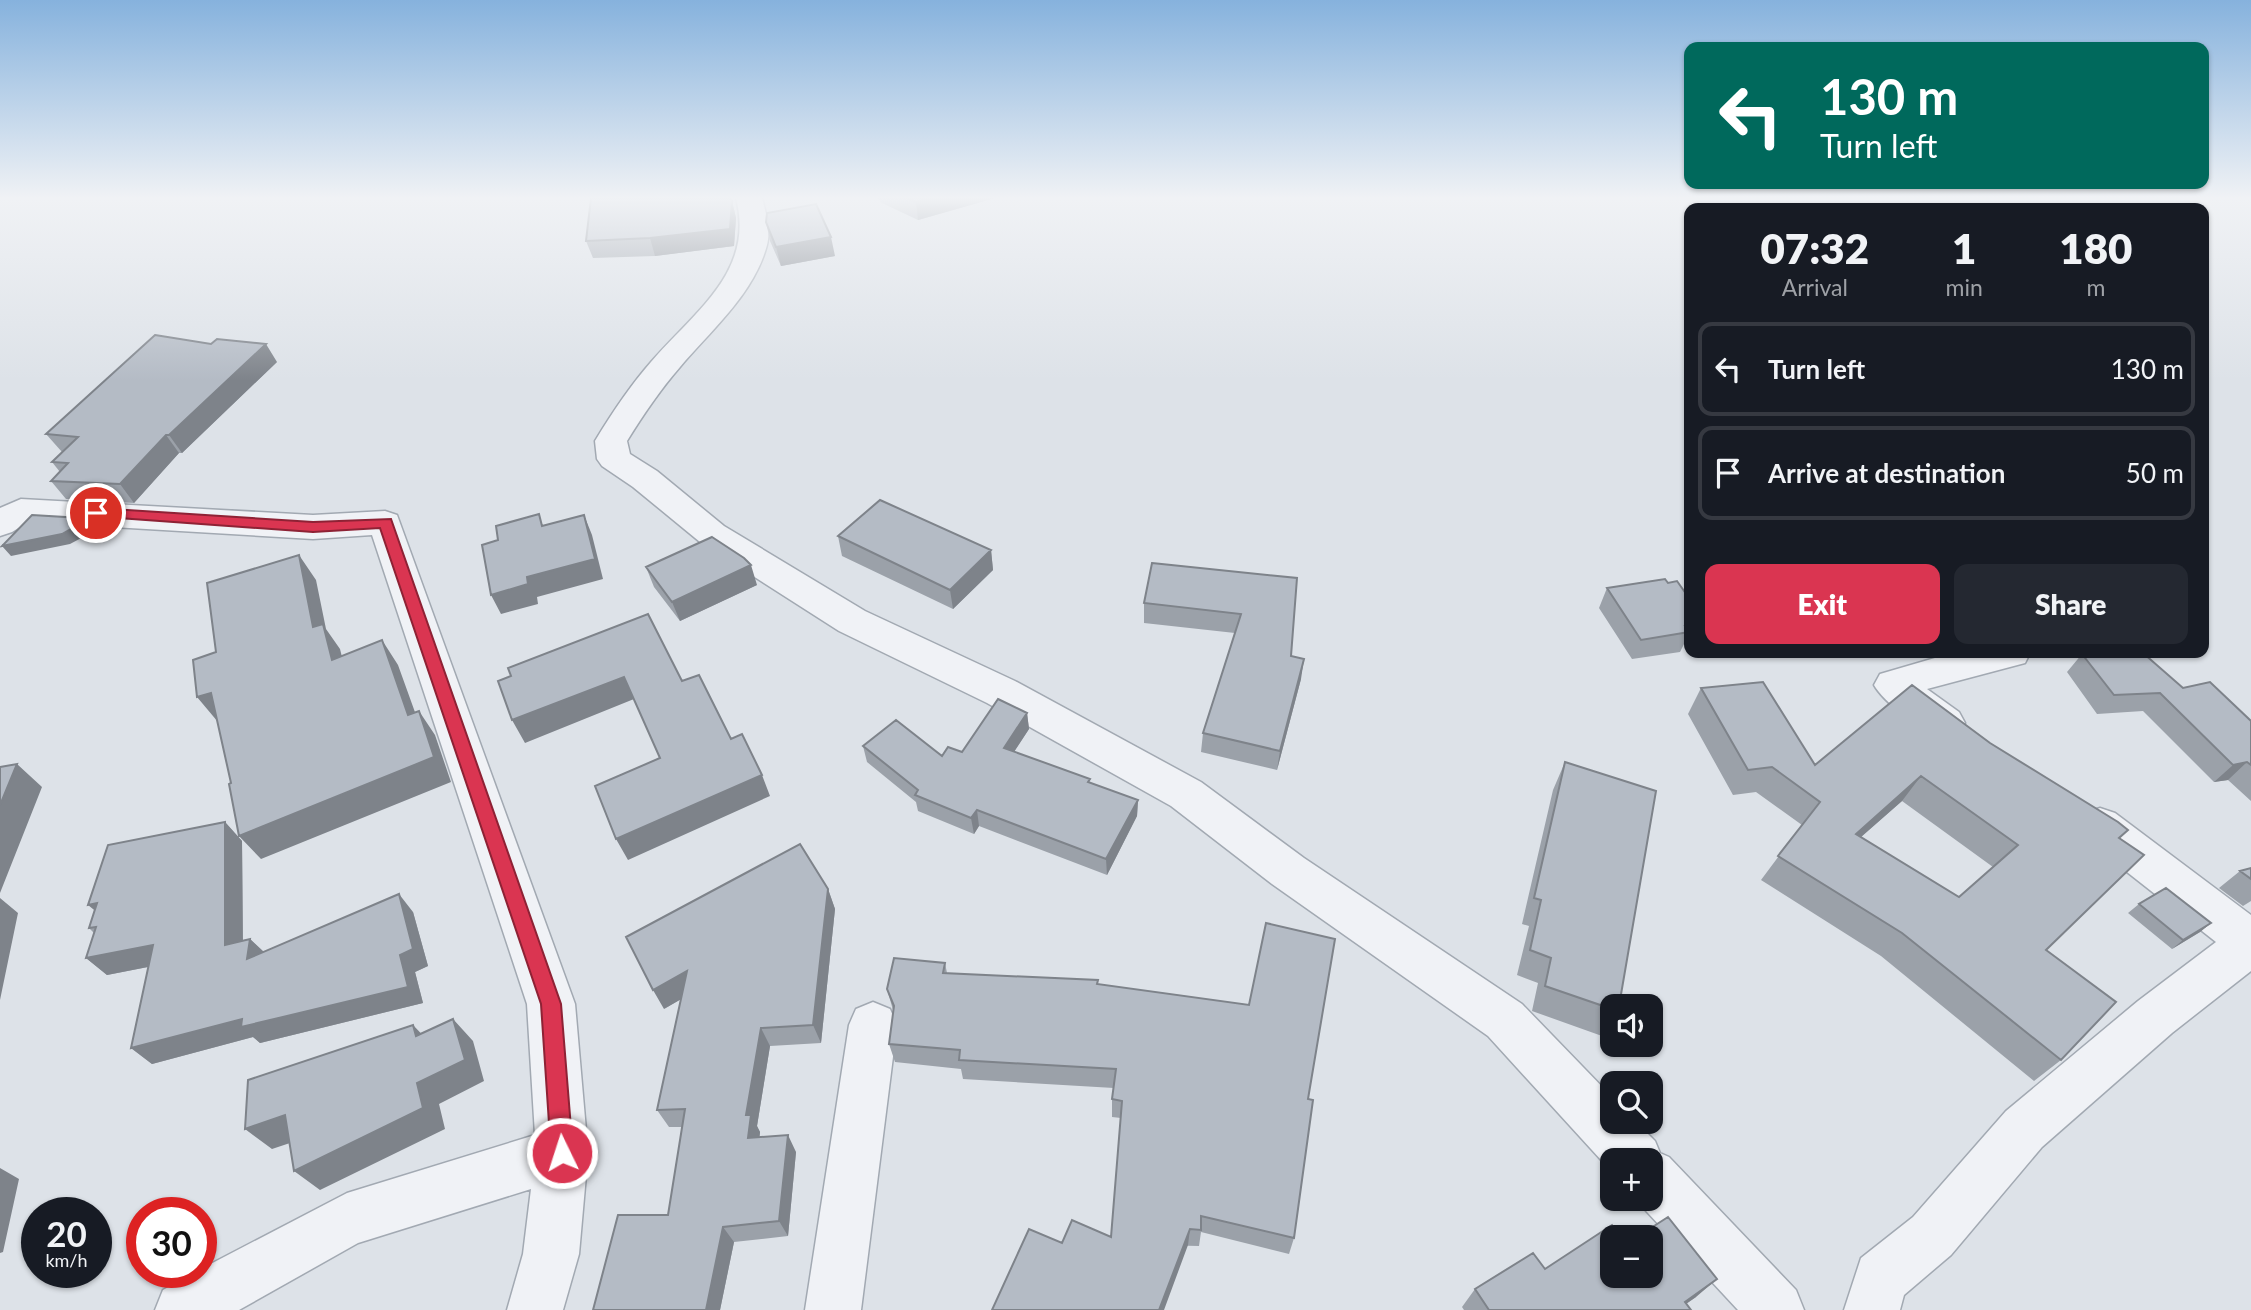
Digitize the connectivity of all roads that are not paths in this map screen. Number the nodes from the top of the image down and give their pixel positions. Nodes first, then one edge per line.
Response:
1 (748, 259) edge
2 (0, 524) edge
3 (1991, 658) edge
4 (1976, 746) edge
5 (2065, 803) edge
6 (2251, 942) edge
7 (873, 1025) dead end
8 (1625, 1148) edge
9 (562, 1153) junction
10 (1663, 1190) edge
11 (183, 1310) edge
12 (535, 1310) edge
13 (833, 1310) edge
14 (1776, 1310) edge
15 (1872, 1310) edge

1 - 8 street
2 - 9 street
3 - 4 street
5 - 6 street
6 - 15 street
7 - 13 street
9 - 11 street
9 - 12 street
10 - 14 street

